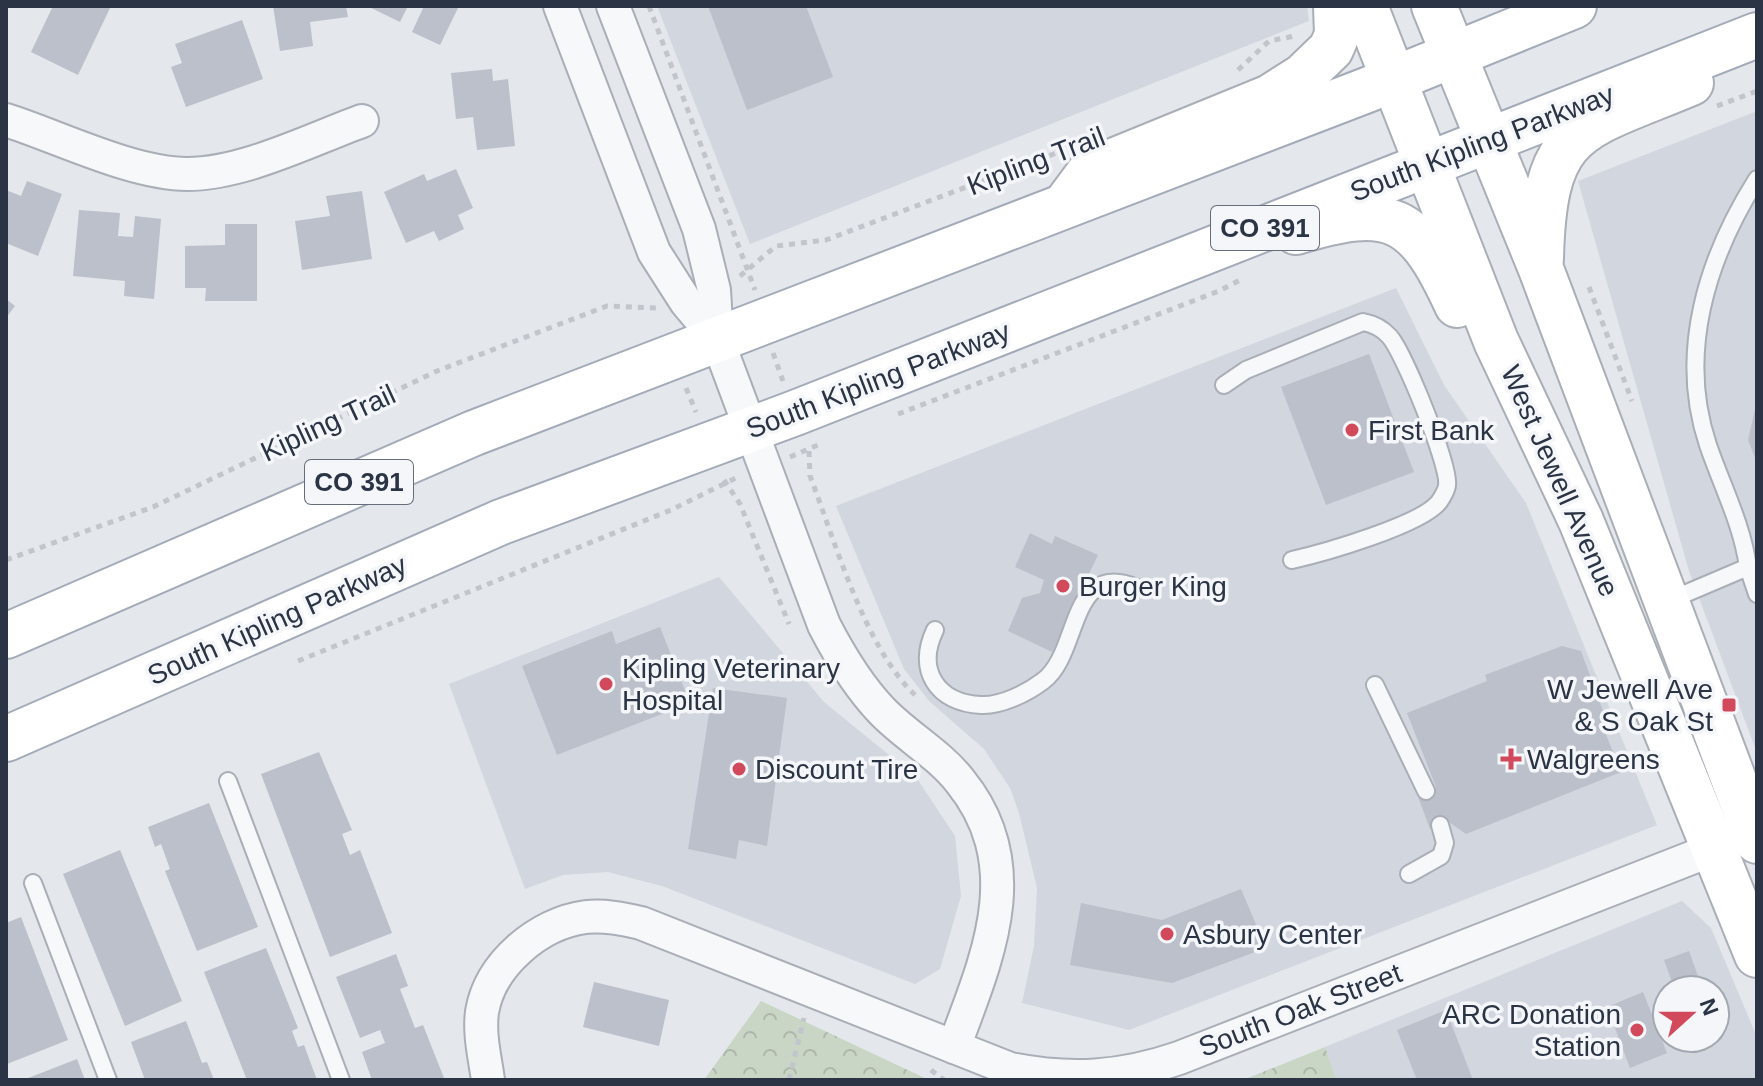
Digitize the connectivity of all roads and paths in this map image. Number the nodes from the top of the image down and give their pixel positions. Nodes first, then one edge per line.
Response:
1 (560, 6) edge
2 (613, 6) edge
3 (649, 6) edge
4 (1336, 6) edge
5 (1365, 6) edge
6 (1434, 6) edge
7 (1574, 6) edge
8 (1757, 35) edge
9 (1300, 37) dead end
10 (1757, 50) edge
11 (1453, 54) junction
12 (1237, 71) dead end
13 (1393, 79) junction
14 (6, 120) edge
15 (362, 121) dead end
16 (1487, 140) junction
17 (1073, 146) dead end
18 (1426, 164) junction
19 (1757, 179) edge
20 (1065, 205) junction
21 (749, 267) junction
22 (1541, 269) junction
23 (1254, 272) dead end
24 (1103, 292) junction
25 (764, 322) junction
26 (717, 339) junction
27 (673, 357) junction
28 (1224, 385) dead end
29 (893, 416) dead end
30 (751, 429) junction
31 (802, 432) junction
32 (829, 439) dead end
33 (710, 445) junction
34 (1562, 481) junction
35 (6, 560) edge
36 (1292, 560) dead end
37 (1748, 567) junction
38 (1137, 588) dead end
39 (1757, 594) edge
40 (1667, 602) junction
41 (935, 630) dead end
42 (6, 636) edge
43 (298, 661) dead end
44 (1375, 685) dead end
45 (920, 699) dead end
46 (6, 739) edge
47 (228, 781) dead end
48 (1426, 791) dead end
49 (1440, 825) dead end
50 (1756, 836) edge
51 (1713, 850) junction
52 (1409, 874) dead end
53 (33, 883) dead end
54 (1757, 955) edge
55 (806, 1013) dead end
56 (954, 1047) junction
57 (108, 1080) edge
58 (341, 1080) edge
59 (488, 1080) edge
60 (789, 1080) edge

1 - 26 street
2 - 26 street
3 - 21 path
4 - 20 main road
5 - 13 main road, West Jewell Avenue
6 - 11 main road, West Jewell Avenue
7 - 11 main road, CO 391
8 - 16 main road, South Kipling Parkway / CO 391
9 - 12 path
10 - 22 main road
11 - 13 main road, CO 391
11 - 16 main road, West Jewell Avenue
13 - 18 main road, West Jewell Avenue
13 - 20 main road, CO 391
14 - 15 street
16 - 18 main road, South Kipling Parkway / CO 391
16 - 22 main road, West Jewell Avenue
17 - 21 path, Kipling Trail
18 - 24 main road, South Kipling Parkway / CO 391
18 - 34 main road, West Jewell Avenue
19 - 37 lane
20 - 25 main road, CO 391
21 - 25 path
22 - 40 main road, West Jewell Avenue
23 - 29 path
24 - 31 main road, South Kipling Parkway / CO 391
24 - 34 main road
25 - 26 main road, CO 391
25 - 31 path
26 - 27 main road, CO 391
26 - 30 street
27 - 33 path
27 - 35 path, Kipling Trail
27 - 42 main road, CO 391
28 - 36 lane
30 - 31 main road, South Kipling Parkway / CO 391
30 - 33 main road, South Kipling Parkway / CO 391
30 - 56 street
31 - 32 path
31 - 45 path
33 - 43 path
33 - 46 main road, South Kipling Parkway / CO 391
34 - 51 main road, West Jewell Avenue
37 - 39 lane
37 - 40 lane
38 - 41 lane
40 - 50 main road, West Jewell Avenue
44 - 48 lane
47 - 58 lane
49 - 52 lane
50 - 51 street, South Oak Street
51 - 54 main road, West Jewell Avenue
51 - 56 street, South Oak Street
53 - 57 lane
55 - 60 path
56 - 59 street, South Oak Street

